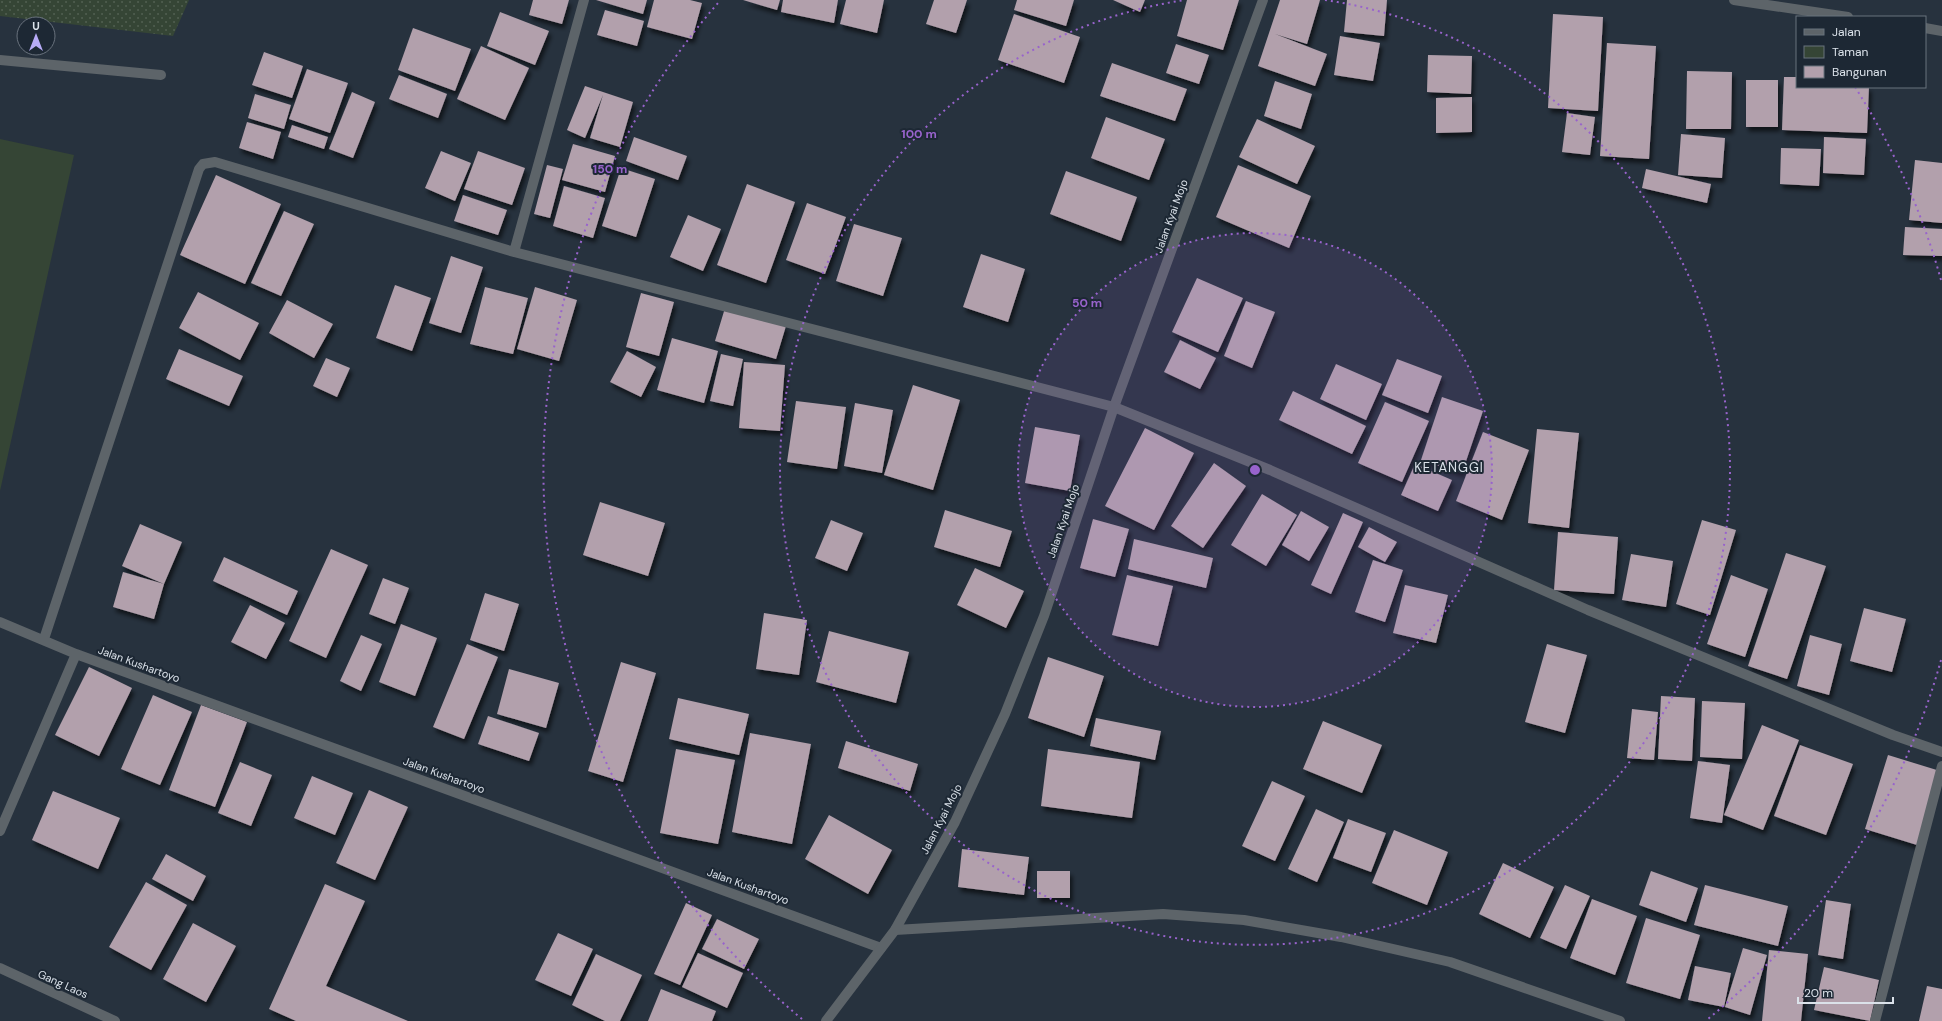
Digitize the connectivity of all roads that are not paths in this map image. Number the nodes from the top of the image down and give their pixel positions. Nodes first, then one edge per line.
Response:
1 (584, 0) edge
2 (1263, 0) edge
3 (1734, 0) edge
4 (1841, 16) edge
5 (1926, 28) edge
6 (1942, 31) edge
7 (0, 60) edge
8 (161, 75) dead end
9 (514, 252) junction
10 (1114, 407) junction
11 (0, 622) edge
12 (44, 639) junction
13 (76, 654) junction
14 (1942, 752) edge
15 (1942, 766) edge
16 (0, 831) edge
17 (895, 930) junction
18 (881, 948) junction
19 (0, 968) edge
20 (115, 1021) edge
21 (826, 1021) edge
22 (1620, 1021) edge
23 (1875, 1021) edge

1 - 9 street
2 - 10 street, Jalan Kyai Mojo
3 - 4 street
5 - 6 street
7 - 8 street
9 - 10 street
9 - 12 street
10 - 14 street
10 - 17 street, Jalan Kyai Mojo
11 - 12 street, Jalan Kushartoyo
12 - 13 street, Jalan Kushartoyo
13 - 16 street
13 - 18 street, Jalan Kushartoyo
15 - 23 street
17 - 18 street, Jalan Kyai Mojo
17 - 22 street
18 - 21 street, Jalan Kyai Mojo
19 - 20 street, Gang Laos

